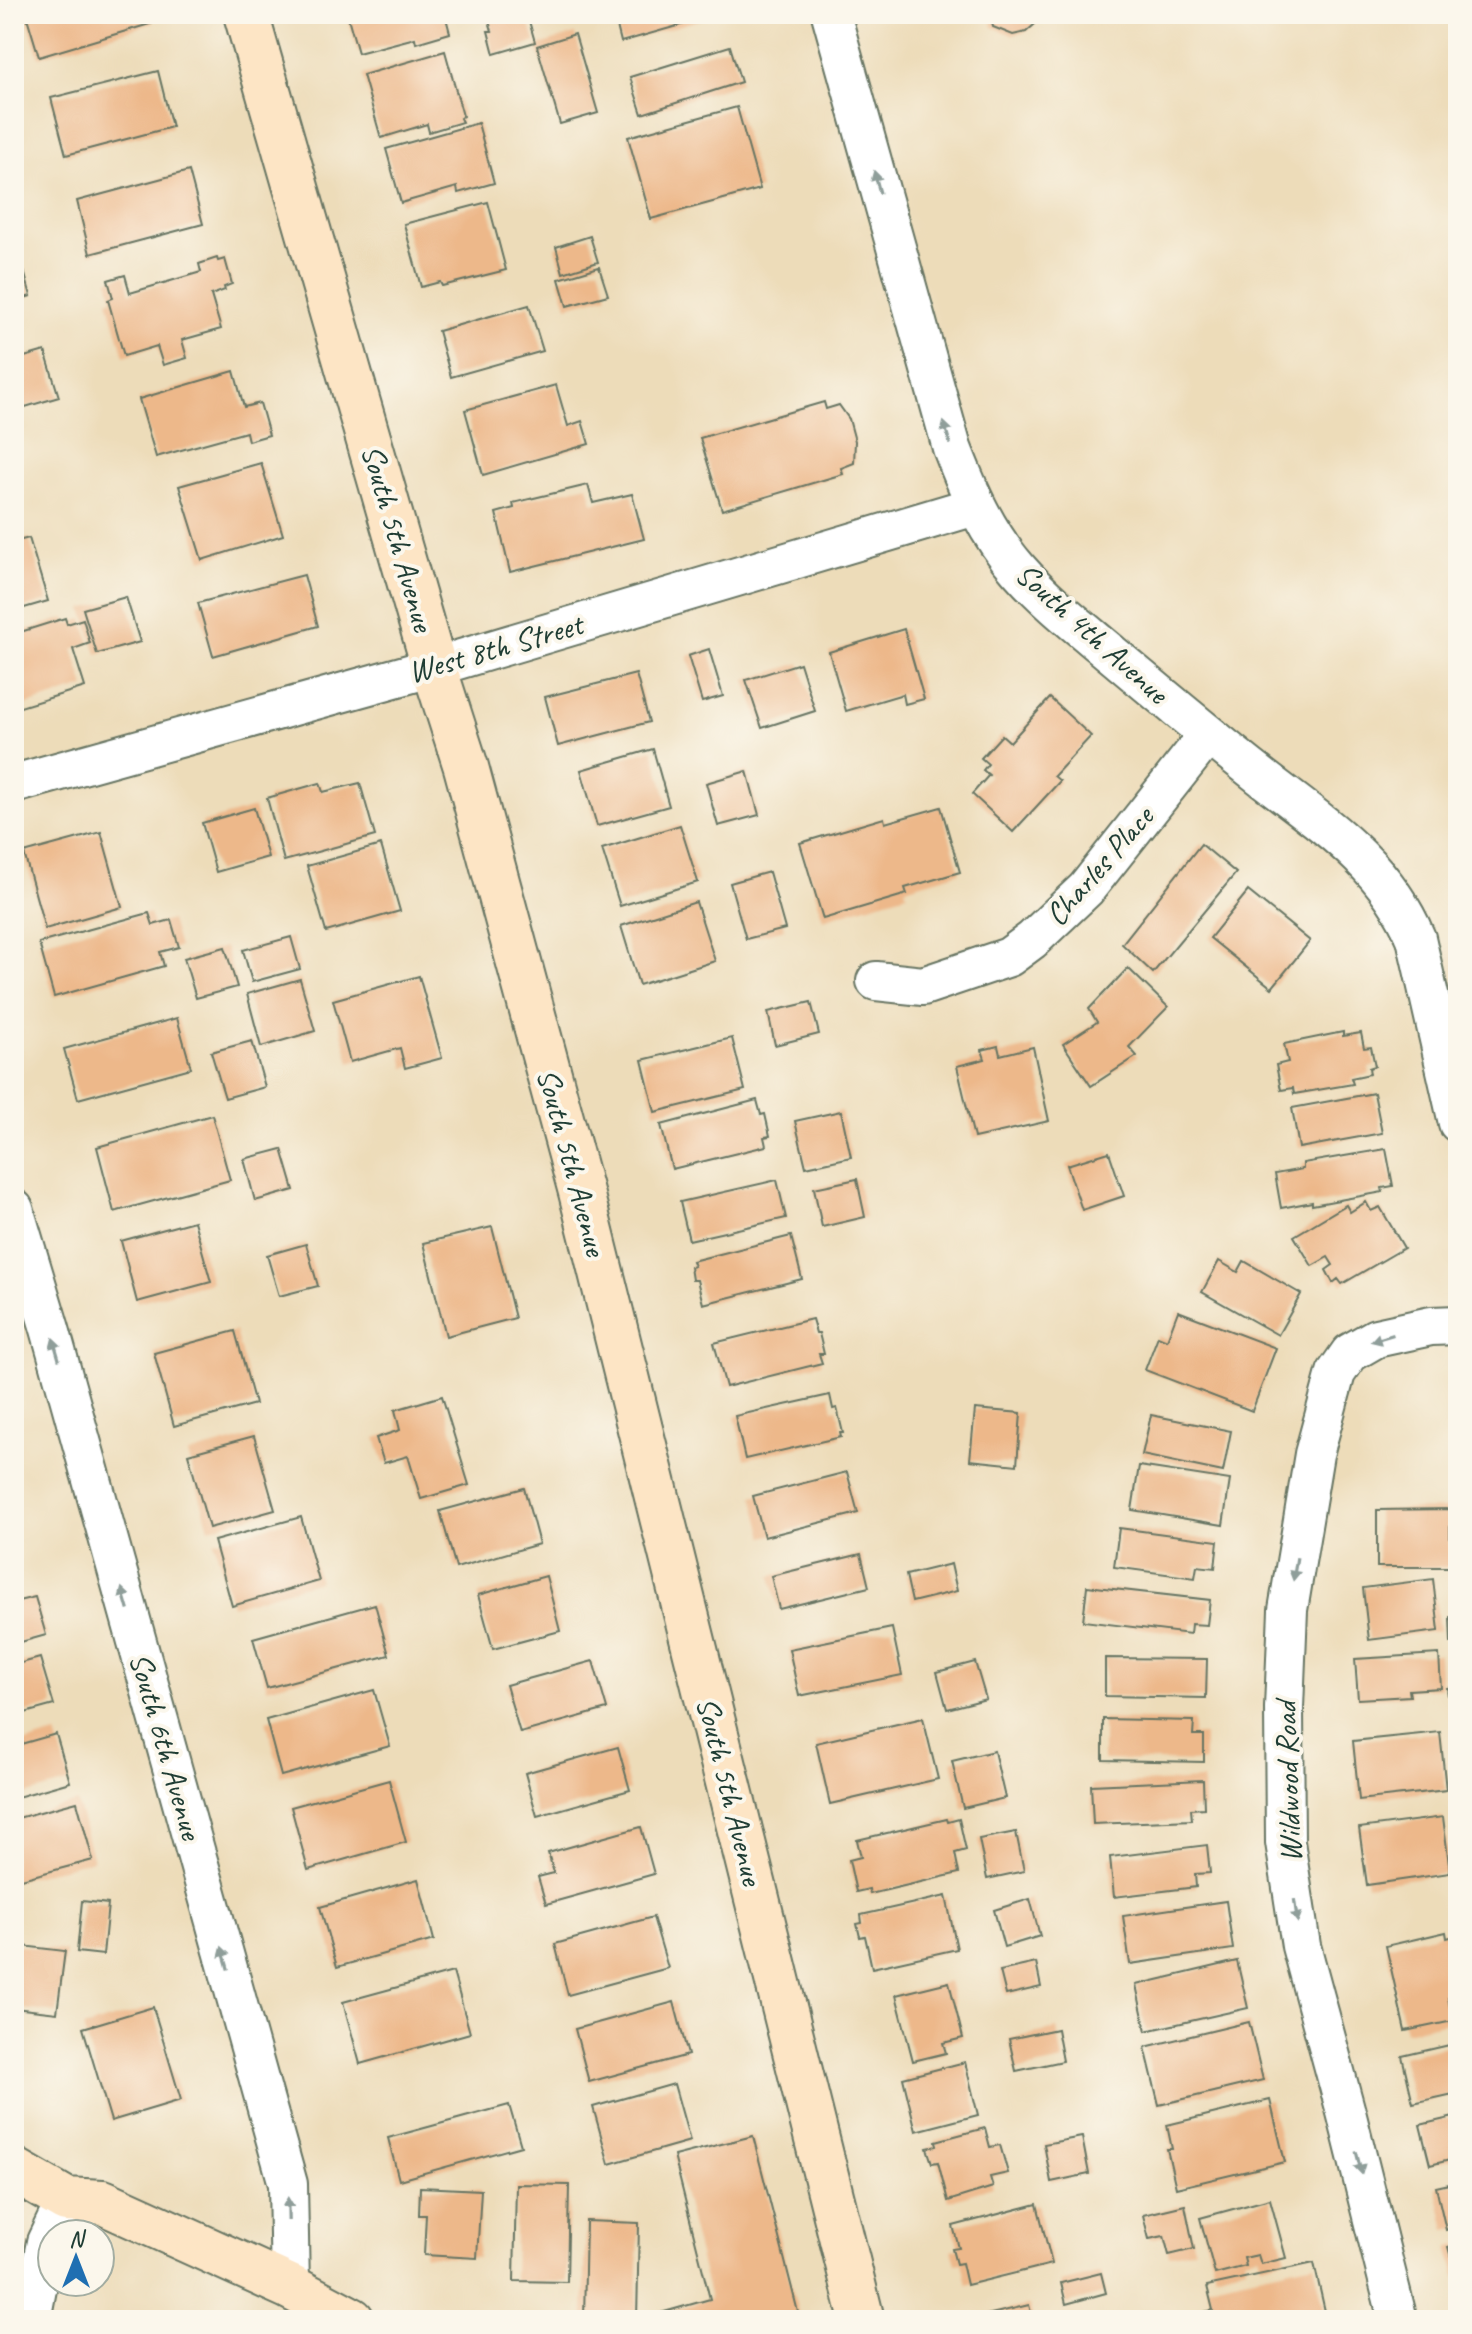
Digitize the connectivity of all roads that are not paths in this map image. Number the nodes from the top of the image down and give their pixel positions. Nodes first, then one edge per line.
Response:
1 (246, 14) edge
2 (831, 14) edge
3 (975, 506) junction
4 (434, 667) junction
5 (1208, 735) junction
6 (14, 784) edge
7 (876, 981) dead end
8 (1458, 1123) edge
9 (14, 1209) edge
10 (1458, 1325) edge
11 (14, 2170) edge
12 (66, 2200) junction
13 (290, 2287) junction
14 (31, 2320) edge
15 (352, 2320) edge
16 (862, 2320) edge
17 (1398, 2320) edge

1 - 4 street, South 5th Avenue
3 -> 2 street, South 4th Avenue
3 - 4 street, West 8th Street
3 - 5 street, South 4th Avenue
4 - 6 street, West 8th Street
4 - 16 street, South 5th Avenue
5 - 7 street, Charles Place
5 - 8 street, South 4th Avenue
13 -> 9 street, South 6th Avenue
10 -> 17 street, Wildwood Road
11 - 12 street
12 - 13 street
12 - 14 street
13 - 15 street

